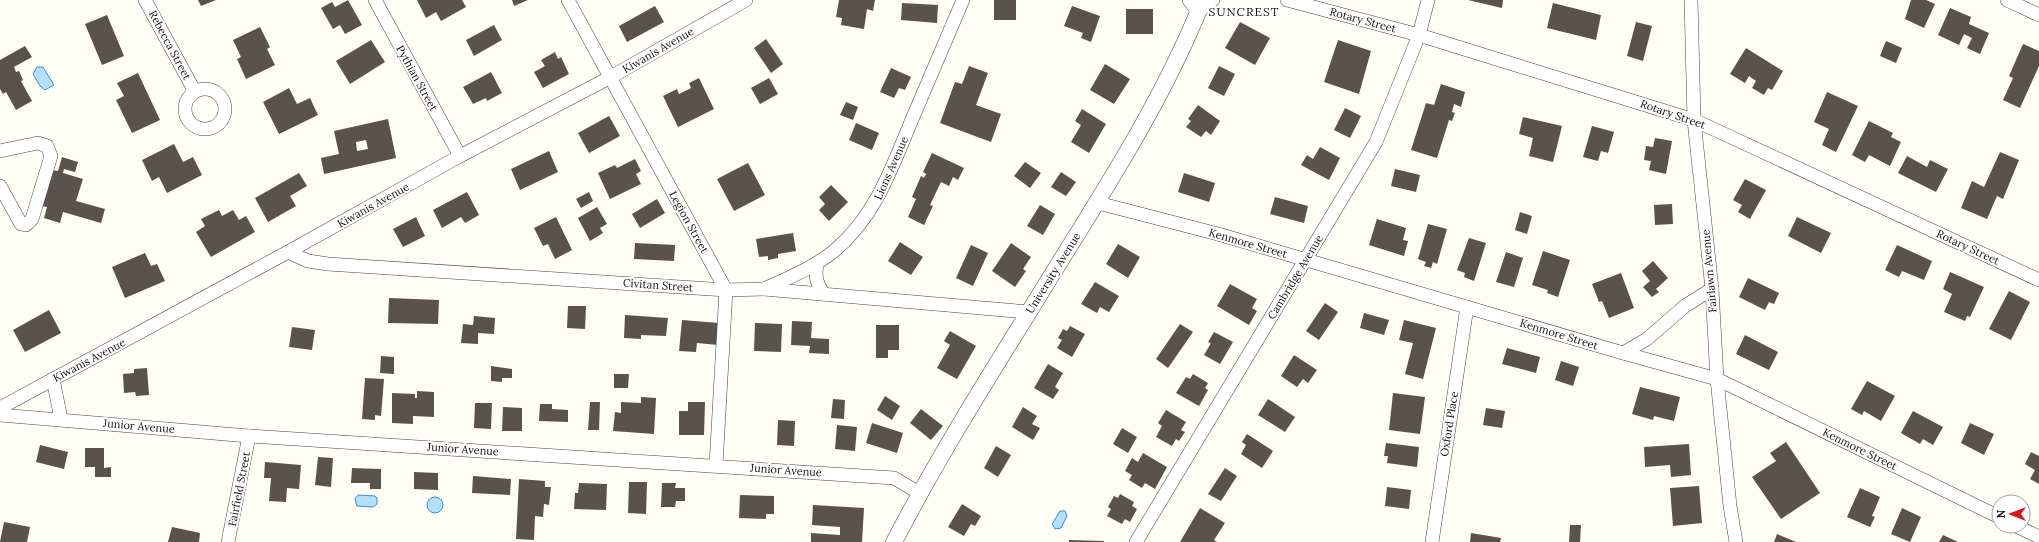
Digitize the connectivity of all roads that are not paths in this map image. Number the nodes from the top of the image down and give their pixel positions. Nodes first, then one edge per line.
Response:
1 (146, 0) edge
2 (374, 0) edge
3 (568, 0) edge
4 (746, 0) edge
5 (962, 0) edge
6 (1213, 0) edge
7 (1287, 0) edge
8 (1428, 0) edge
9 (1691, 0) edge
10 (2007, 0) edge
11 (1197, 4) edge
12 (2039, 15) edge
13 (1419, 35) junction
14 (609, 78) junction
15 (194, 90) dead end
16 (1694, 120) junction
17 (0, 151) edge
18 (460, 156) junction
19 (0, 186) edge
20 (1098, 203) junction
21 (288, 252) junction
22 (1305, 260) junction
23 (817, 263) junction
24 (2039, 280) edge
25 (764, 289) junction
26 (726, 290) junction
27 (1712, 290) junction
28 (824, 294) junction
29 (1467, 307) junction
30 (1028, 312) junction
31 (1623, 353) junction
32 (1717, 378) junction
33 (53, 379) junction
34 (0, 408) edge
35 (0, 415) edge
36 (61, 419) junction
37 (249, 436) junction
38 (716, 465) junction
39 (921, 494) junction
40 (1991, 514) edge
41 (228, 542) edge
42 (895, 542) edge
43 (1136, 542) edge
44 (1432, 542) edge
45 (1736, 542) edge

1 - 15 street, Rebecca Street
2 - 18 street, Pythian Street
3 - 14 street, Legion Street
4 - 14 street, Kiwanis Avenue
5 - 23 street, Lions Avenue
6 - 11 street
7 - 13 street, Rotary Street
8 - 13 street, Cambridge Avenue
9 - 16 street, Fairlawn Avenue
10 - 12 street
11 - 20 street, University Avenue
13 - 16 street, Rotary Street
13 - 22 street, Cambridge Avenue
14 - 18 street, Kiwanis Avenue
14 - 26 street, Legion Street
16 - 24 street, Rotary Street
16 - 27 street, Fairlawn Avenue
17 - 19 street
18 - 21 street, Kiwanis Avenue
20 - 22 street, Kenmore Street
20 - 30 street, University Avenue
21 - 26 street, Civitan Street
21 - 33 street, Kiwanis Avenue
22 - 29 street, Kenmore Street
22 - 43 street, Cambridge Avenue
23 - 25 street, Lions Avenue
23 - 28 street
25 - 26 street, Civitan Street
25 - 28 street, Civitan Street
26 - 38 street
27 - 31 street
27 - 32 street, Fairlawn Avenue
28 - 30 street, Civitan Street
29 - 31 street, Kenmore Street
29 - 44 street, Oxford Place
30 - 39 street, University Avenue
31 - 32 street, Kenmore Street
32 - 40 street, Kenmore Street
32 - 45 street, Fairlawn Avenue
33 - 34 street, Kiwanis Avenue
33 - 36 street
35 - 36 street, Junior Avenue
36 - 37 street, Junior Avenue
37 - 38 street, Junior Avenue
37 - 41 street, Fairfield Street
38 - 39 street, Junior Avenue
39 - 42 street, University Avenue

